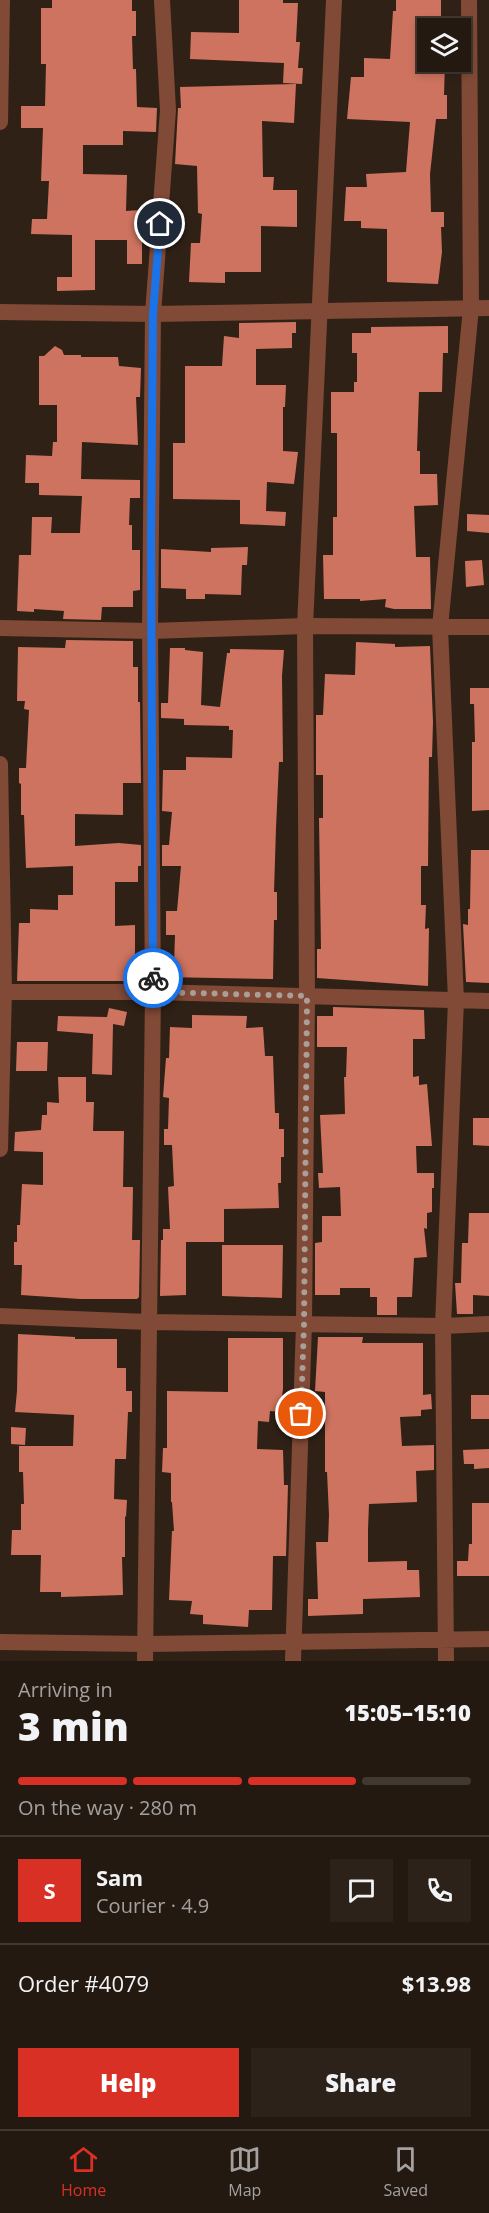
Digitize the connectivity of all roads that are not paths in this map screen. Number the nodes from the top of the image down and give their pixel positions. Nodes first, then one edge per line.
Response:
1 (2, 0) edge
2 (162, 0) edge
3 (334, 0) edge
4 (469, 0) edge
5 (0, 122) edge
6 (471, 308) junction
7 (489, 308) edge
8 (319, 311) junction
9 (0, 312) edge
10 (153, 314) junction
11 (305, 626) junction
12 (440, 627) junction
13 (489, 627) edge
14 (0, 628) edge
15 (150, 630) junction
16 (0, 764) edge
17 (2, 992) edge
18 (153, 992) junction
19 (307, 996) junction
20 (456, 1000) junction
21 (489, 1001) edge
22 (0, 1149) edge
23 (0, 1316) edge
24 (148, 1322) junction
25 (304, 1324) junction
26 (489, 1324) edge
27 (442, 1326) junction
28 (489, 1639) edge
29 (447, 1640) junction
30 (0, 1641) edge
31 (293, 1641) junction
32 (145, 1652) edge
33 (292, 1661) edge
34 (446, 1661) edge

1 - 5 street
2 - 10 street
3 - 8 street
4 - 6 street
6 - 7 street
6 - 8 street
6 - 12 street
8 - 10 street
8 - 11 street
9 - 10 street
10 - 15 street
11 - 12 street
11 - 15 street
11 - 19 street
12 - 13 street
12 - 20 street
14 - 15 street
15 - 18 street
16 - 17 street
17 - 18 street
17 - 22 street
18 - 19 street
18 - 24 street
19 - 20 street
19 - 25 street
20 - 21 street
20 - 27 street
23 - 24 street
24 - 25 street
24 - 32 street
25 - 27 street
25 - 31 street
26 - 27 street
27 - 29 street
28 - 29 street
29 - 31 street
29 - 34 street
30 - 32 street
31 - 32 street
31 - 33 street

